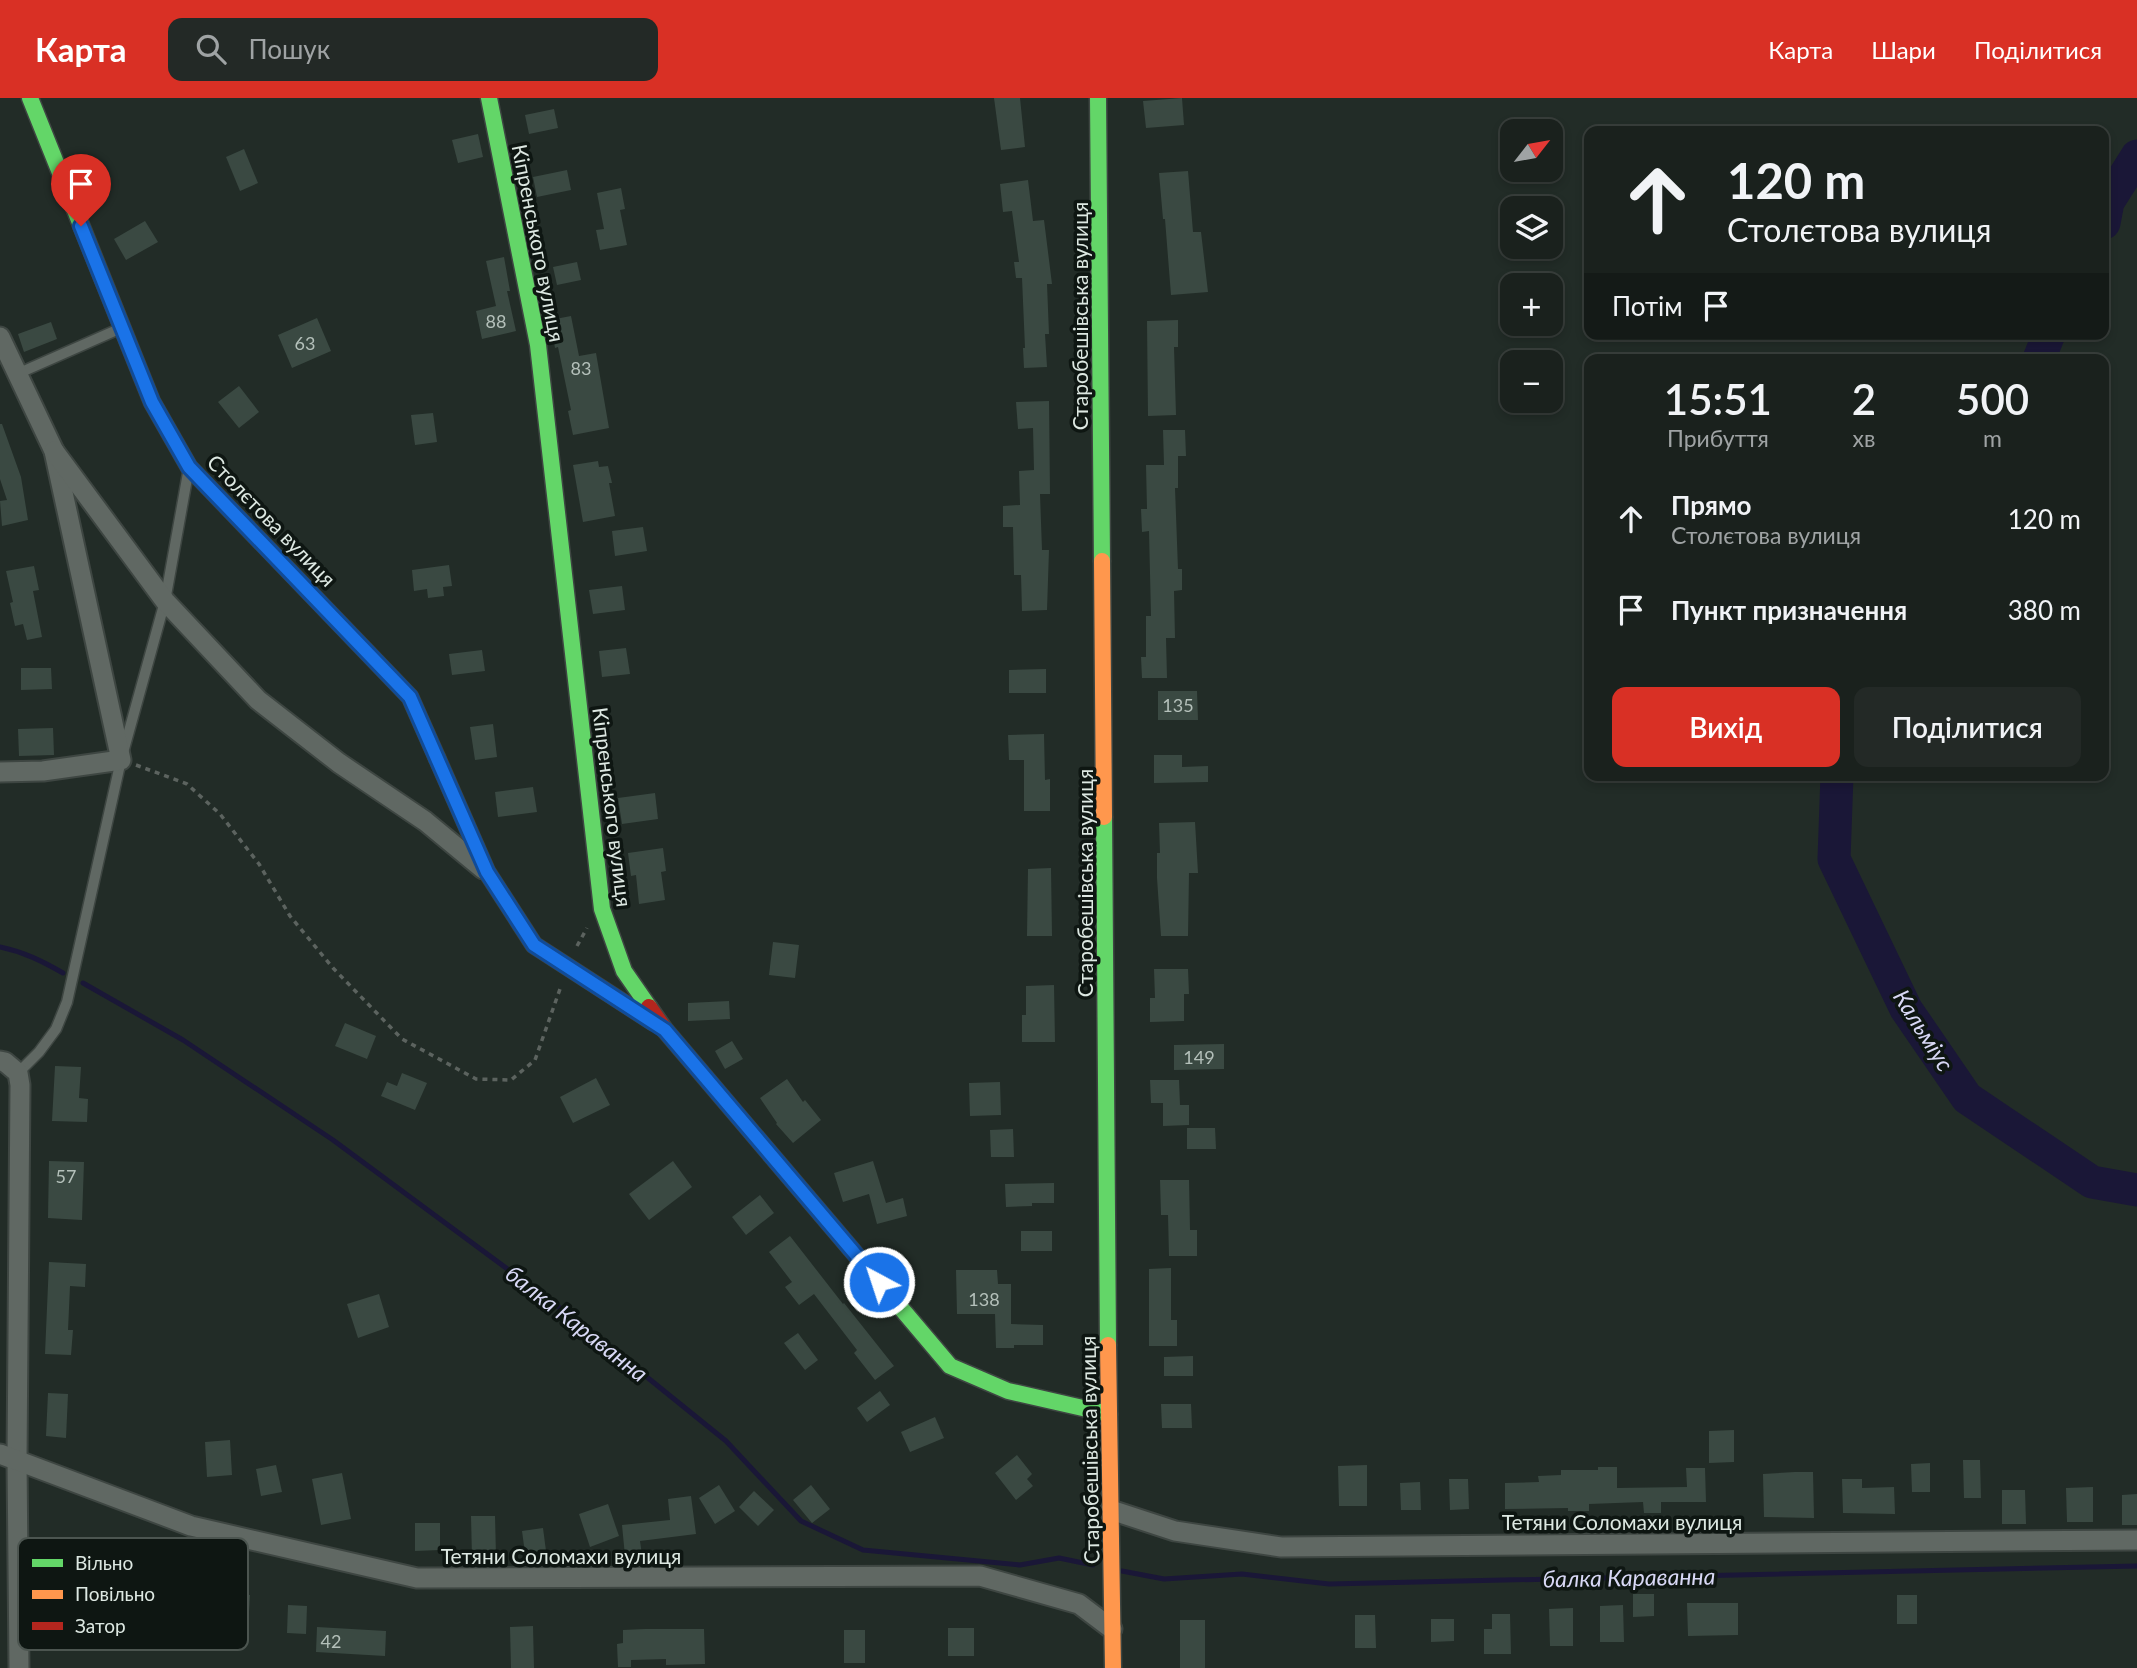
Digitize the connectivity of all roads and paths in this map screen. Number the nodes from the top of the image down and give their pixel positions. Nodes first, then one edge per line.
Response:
1 (30, 98) edge
2 (489, 98) edge
3 (1098, 98) edge
4 (122, 328) junction
5 (0, 337) edge
6 (18, 374) junction
7 (54, 451) junction
8 (189, 467) junction
9 (165, 601) junction
10 (121, 760) junction
11 (0, 772) edge
12 (487, 872) junction
13 (602, 909) junction
14 (573, 954) dead end
15 (561, 985) dead end
16 (665, 1030) junction
17 (0, 1061) edge
18 (19, 1073) junction
19 (1109, 1414) junction
20 (8, 1457) edge
21 (1111, 1510) junction
22 (243, 1538) edge
23 (248, 1539) edge
24 (2137, 1540) edge
25 (1112, 1629) junction
26 (18, 1649) edge
27 (18, 1650) edge
28 (19, 1668) edge
29 (1113, 1668) edge

1 - 4 street, Столєтова вулиця
2 - 13 street, Кіпренського вулиця
3 - 19 street, Старобешівська вулиця
4 - 6 lane
4 - 8 street, Столєтова вулиця
5 - 6 street, Столєтова вулиця
6 - 7 street, Столєтова вулиця
7 - 9 street, Столєтова вулиця
7 - 10 street, Столєтова вулиця
8 - 9 lane
8 - 12 street, Столєтова вулиця
9 - 10 lane
9 - 12 street, Столєтова вулиця
10 - 11 street
10 - 15 path
10 - 18 lane
12 - 16 street, Столєтова вулиця
13 - 14 path
13 - 16 street, Кіпренського вулиця
16 - 19 street, Кіпренського вулиця
17 - 18 street
18 - 20 street
19 - 21 street, Старобешівська вулиця
20 - 22 street, Тетяни Соломахи вулиця
20 - 26 street
21 - 24 street, Тетяни Соломахи вулиця
21 - 25 street, Старобешівська вулиця
23 - 25 street, Тетяни Соломахи вулиця
25 - 29 street, Старобешівська вулиця
27 - 28 street

